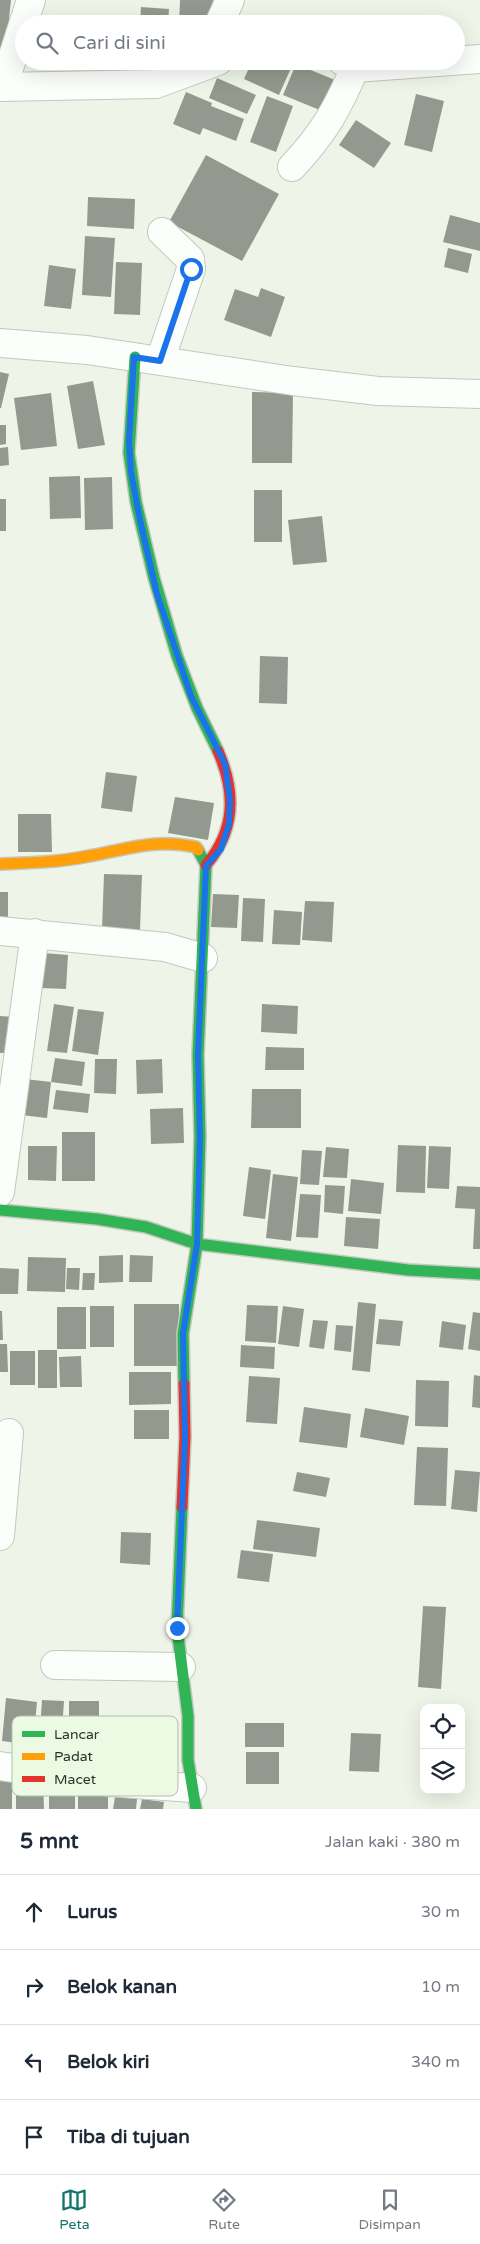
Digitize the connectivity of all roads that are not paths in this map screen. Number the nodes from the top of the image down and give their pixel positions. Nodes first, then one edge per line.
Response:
1 (31, 0) edge
2 (230, 0) edge
3 (26, 15) edge
4 (223, 15) edge
5 (15, 48) edge
6 (480, 59) edge
7 (465, 60) edge
8 (193, 70) edge
9 (347, 70) edge
10 (2, 87) edge
11 (292, 167) dead end
12 (162, 232) dead end
13 (0, 343) edge
14 (147, 359) junction
15 (480, 394) edge
16 (0, 864) edge
17 (206, 866) junction
18 (0, 931) edge
19 (35, 933) junction
20 (203, 958) junction
21 (0, 1192) edge
22 (0, 1210) edge
23 (197, 1244) junction
24 (480, 1274) edge
25 (9, 1433) dead end
26 (0, 1536) edge
27 (56, 1665) dead end
28 (181, 1667) junction
29 (178, 1796) edge
30 (194, 1799) edge

1 - 3 street
2 - 4 street
5 - 10 street
6 - 7 street
8 - 10 street
9 - 11 street
12 - 14 street
13 - 14 street
14 - 15 street
14 - 17 street
16 - 17 street
17 - 20 street
18 - 19 street
19 - 20 street
19 - 21 street
20 - 23 street
22 - 23 street
23 - 24 street
23 - 28 street
25 - 26 street
27 - 28 street
28 - 30 street
29 - 30 street

